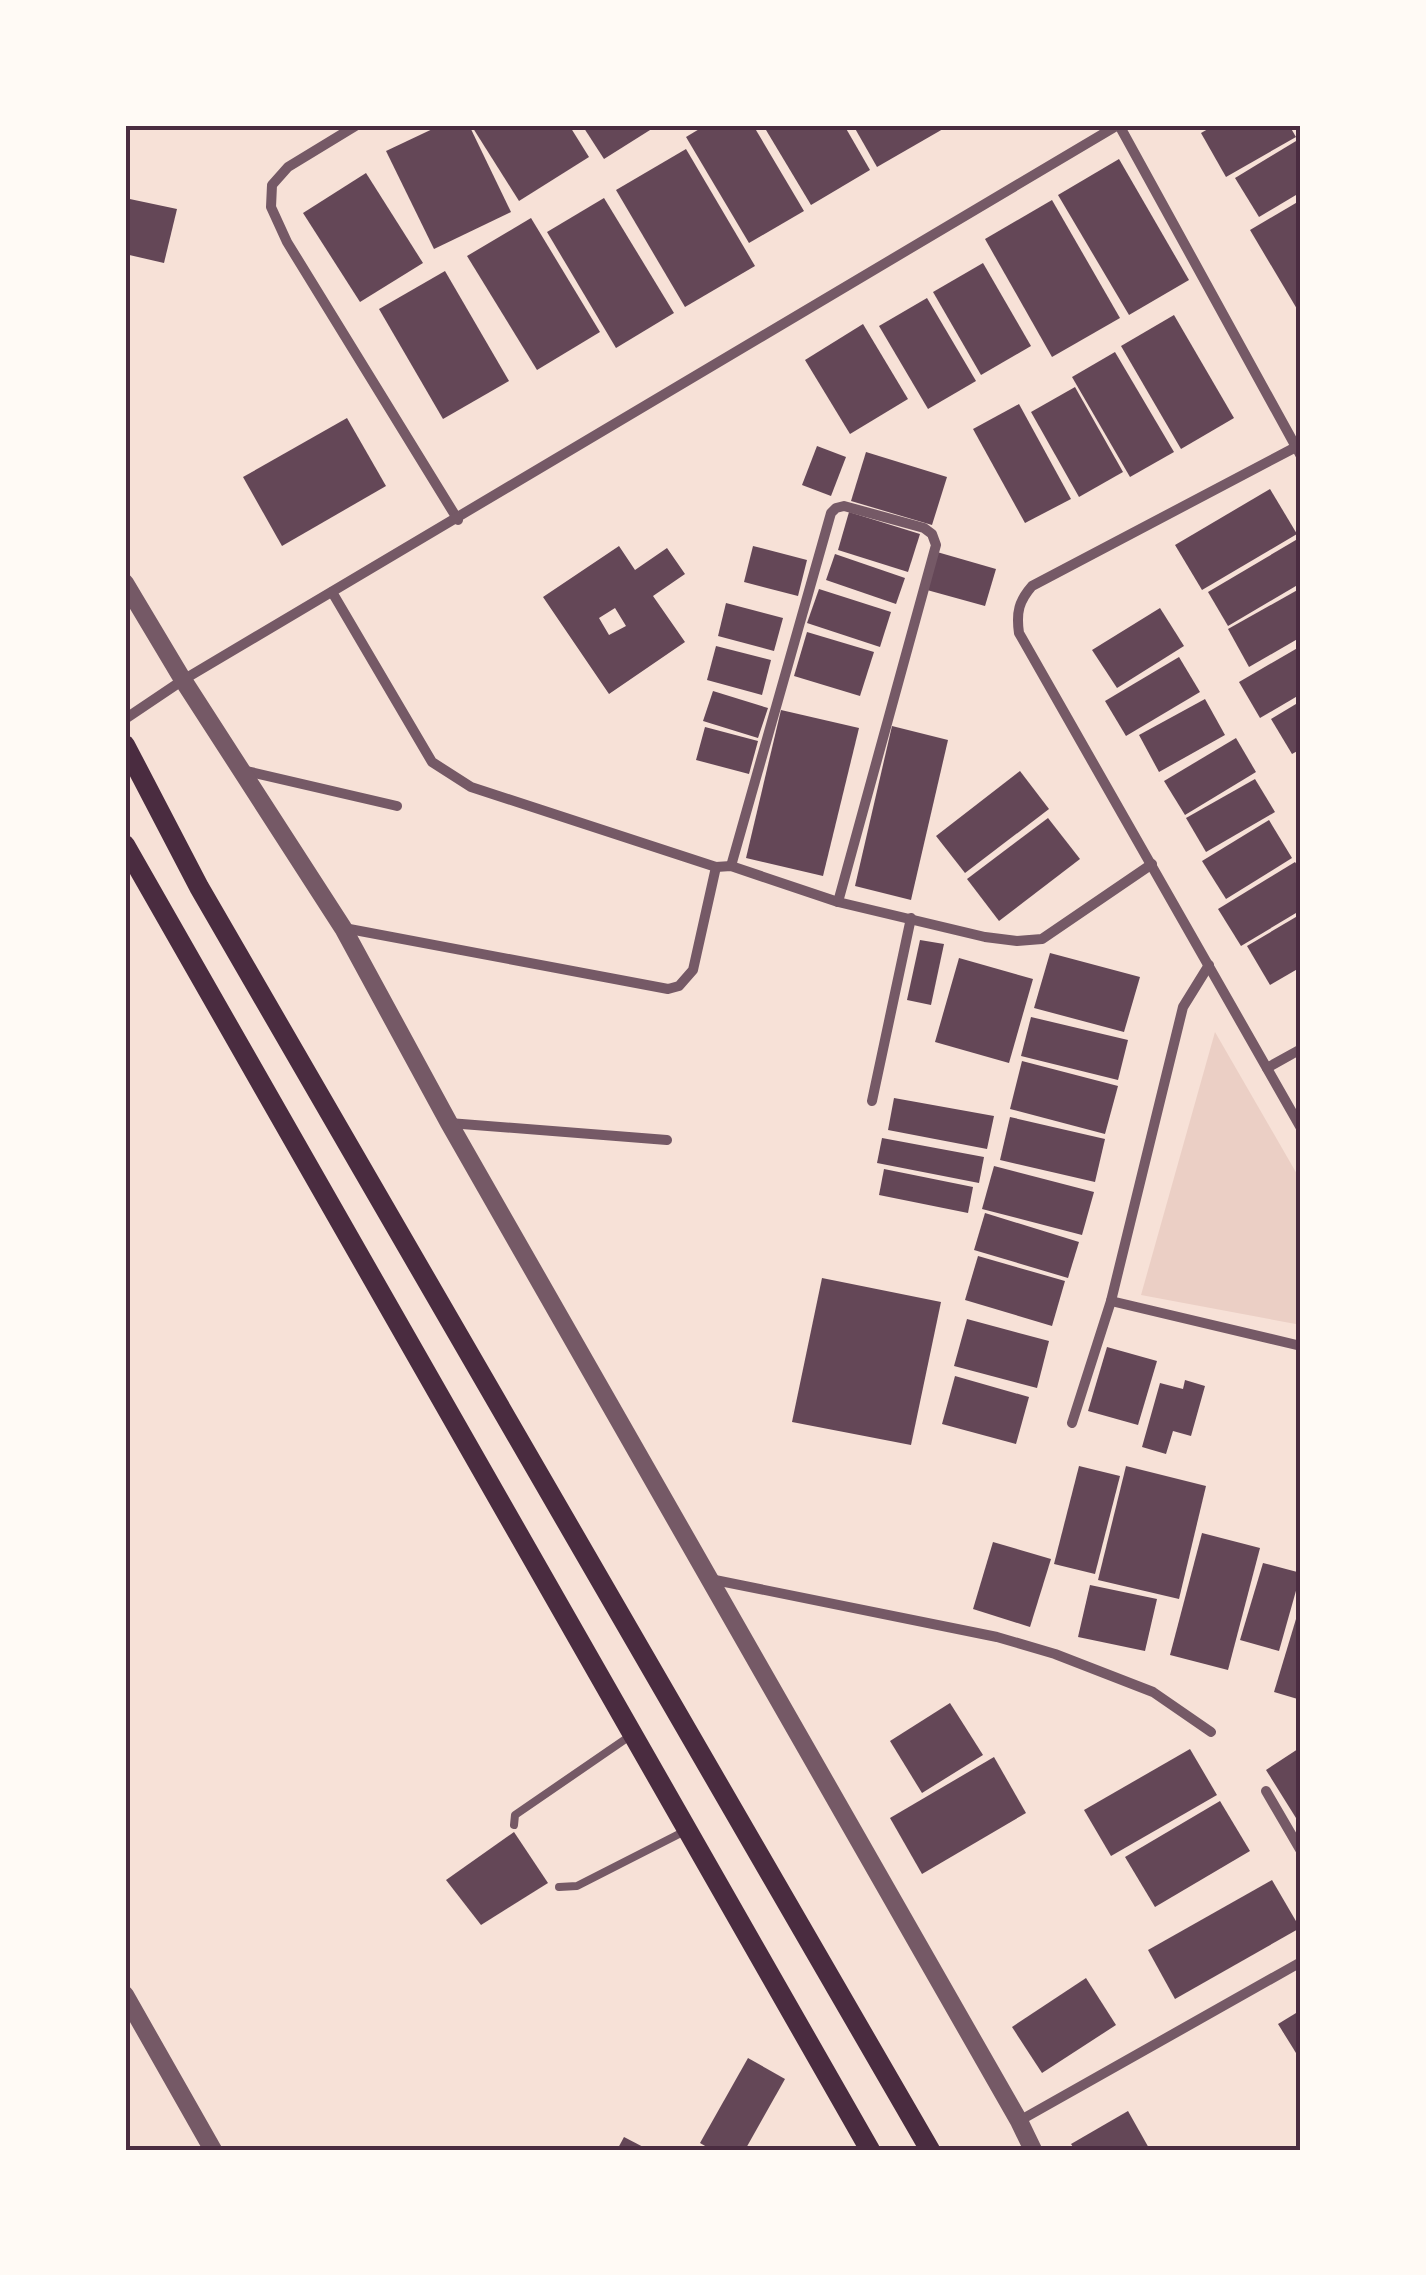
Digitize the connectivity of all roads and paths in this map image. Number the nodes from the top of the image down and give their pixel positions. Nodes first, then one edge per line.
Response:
1 (356, 125) edge
2 (1118, 125) edge
3 (1298, 451) edge
4 (458, 520) junction
5 (125, 583) edge
6 (332, 592) junction
7 (183, 680) junction
8 (125, 718) edge
9 (125, 746) edge
10 (241, 770) junction
11 (397, 806) dead end
12 (125, 844) edge
13 (1152, 864) junction
14 (732, 866) junction
15 (716, 868) junction
16 (838, 902) junction
17 (911, 918) junction
18 (343, 928) junction
19 (1209, 965) junction
20 (1301, 1048) edge
21 (1266, 1068) junction
22 (872, 1101) dead end
23 (449, 1123) junction
24 (1301, 1128) edge
25 (666, 1140) dead end
26 (1111, 1301) junction
27 (1301, 1346) edge
28 (1072, 1423) dead end
29 (710, 1578) junction
30 (1211, 1732) dead end
31 (631, 1735) junction
32 (1266, 1791) dead end
33 (514, 1826) dead end
34 (686, 1830) junction
35 (1301, 1850) edge
36 (559, 1887) dead end
37 (1301, 1962) edge
38 (125, 1995) edge
39 (1019, 2121) junction
40 (213, 2150) edge
41 (870, 2150) edge
42 (930, 2150) edge
43 (1032, 2150) edge

1 - 4 street
2 - 3 street
2 - 4 street
3 - 13 street
4 - 6 street
5 - 7 street
6 - 7 street
6 - 15 street
7 - 8 street
7 - 10 street
9 - 42 main road
10 - 11 street
10 - 18 street
12 - 31 main road
13 - 17 street
13 - 19 street
14 - 15 street
14 - 16 street
14 - 16 street
15 - 18 street
16 - 17 street
17 - 22 street
18 - 23 street
19 - 21 street
19 - 26 street
20 - 21 street
21 - 24 street
23 - 25 street
23 - 29 street
26 - 27 street
26 - 28 street
29 - 30 street
29 - 39 street
31 - 33 lane
31 - 34 main road
32 - 35 street
34 - 36 lane
34 - 41 main road
37 - 39 street
38 - 40 street
39 - 43 street

